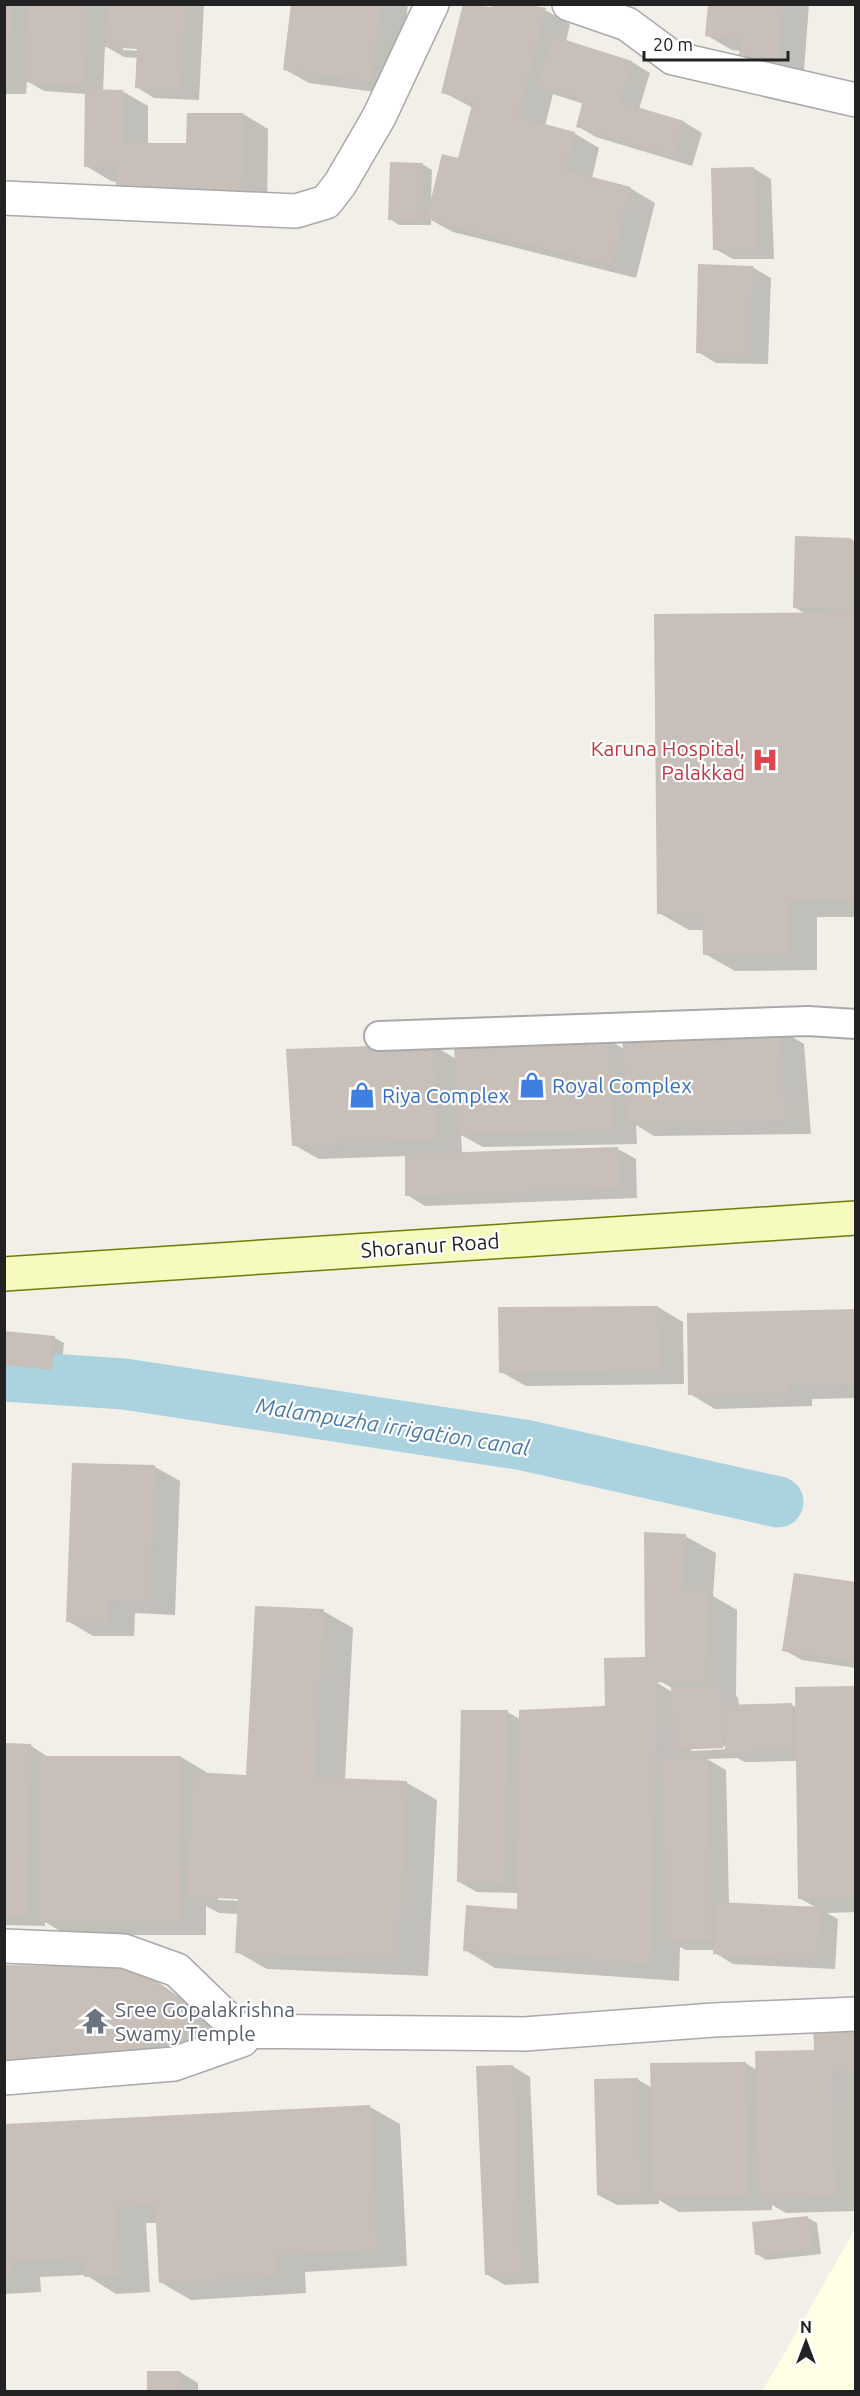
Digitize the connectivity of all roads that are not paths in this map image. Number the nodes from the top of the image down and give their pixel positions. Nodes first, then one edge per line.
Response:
1 (432, 4) edge
2 (569, 4) edge
3 (855, 100) edge
4 (4, 198) edge
5 (855, 1023) edge
6 (379, 1036) dead end
7 (855, 1218) edge
8 (4, 1274) edge
9 (4, 1946) edge
10 (855, 2014) edge
11 (240, 2031) junction
12 (4, 2078) edge

1 - 4 street
2 - 3 street
5 - 6 lane
7 - 8 main road, Shoranur Road
9 - 11 street
10 - 11 street
11 - 12 street

